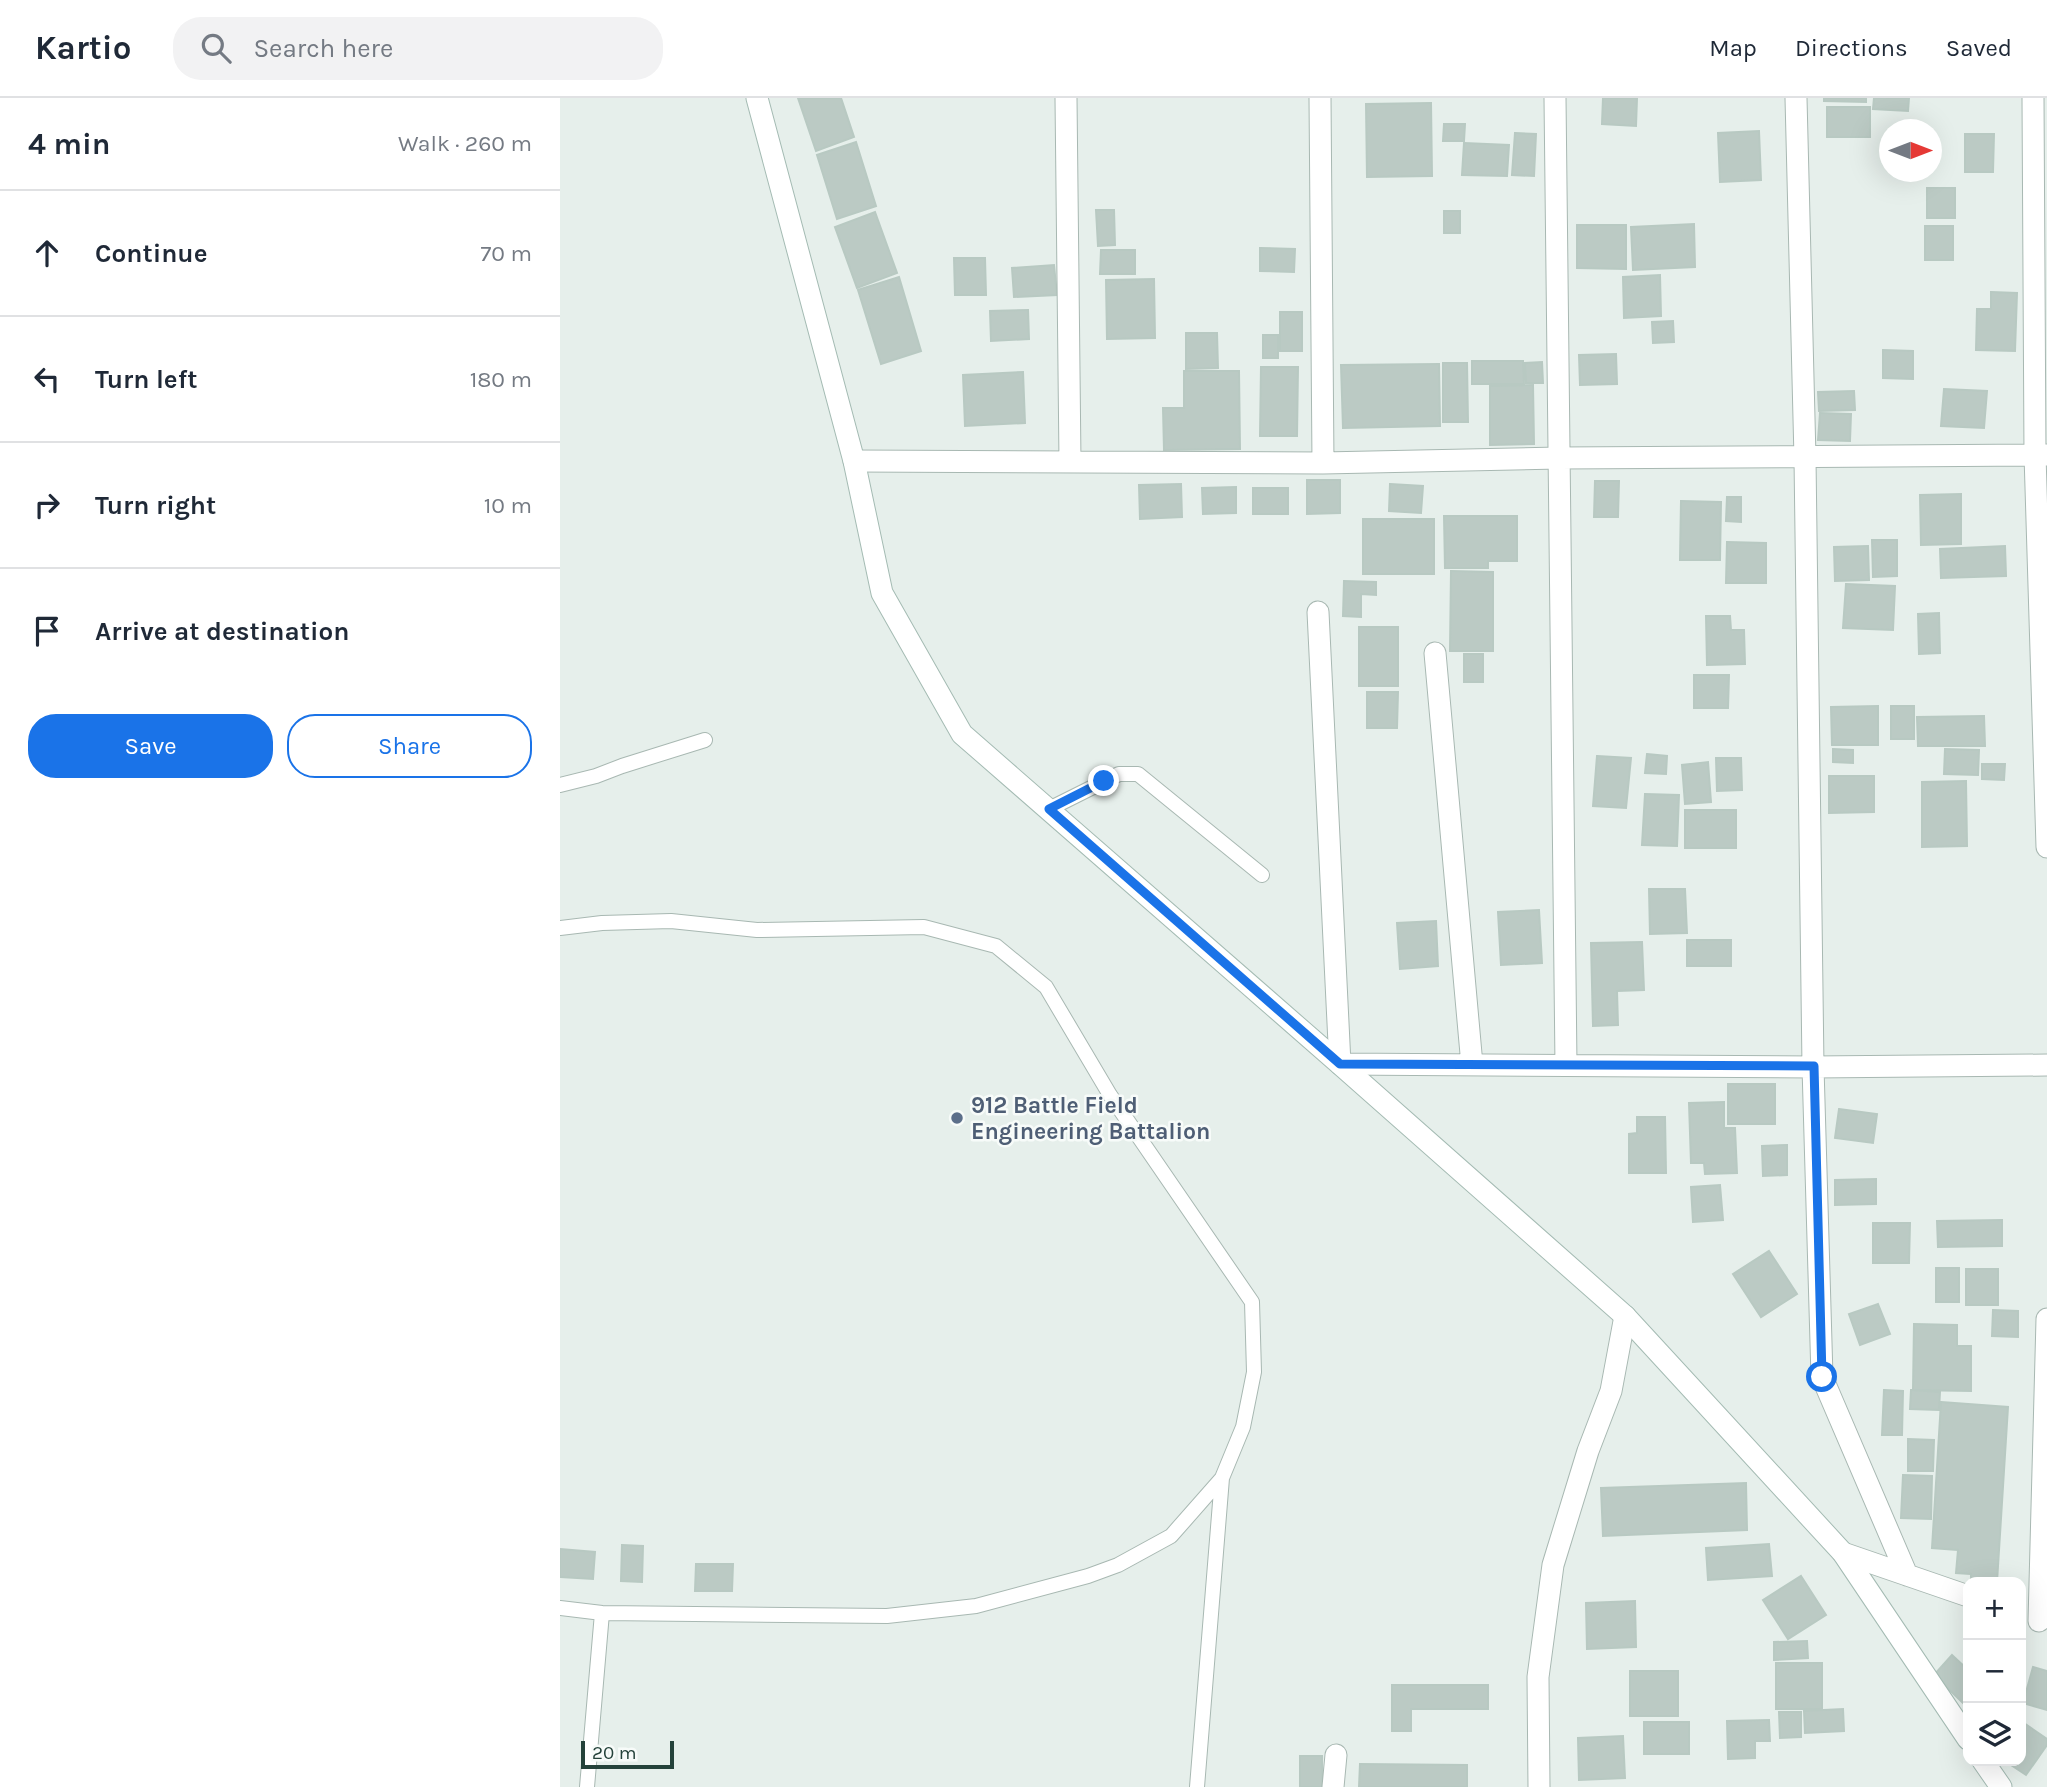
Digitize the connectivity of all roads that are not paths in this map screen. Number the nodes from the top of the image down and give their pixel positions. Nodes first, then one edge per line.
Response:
1 (757, 98) edge
2 (1066, 98) edge
3 (1320, 98) edge
4 (1555, 98) edge
5 (1796, 98) edge
6 (2033, 98) edge
7 (2041, 455) edge
8 (1559, 458) junction
9 (1805, 458) junction
10 (854, 461) junction
11 (1070, 461) junction
12 (1323, 463) junction
13 (1318, 612) dead end
14 (1435, 653) dead end
15 (705, 740) dead end
16 (560, 785) edge
17 (1049, 809) junction
18 (2047, 847) edge
19 (1262, 875) dead end
20 (560, 928) edge
21 (1340, 1064) junction
22 (1472, 1065) junction
23 (1566, 1065) junction
24 (2047, 1065) edge
25 (1814, 1066) junction
26 (1625, 1316) junction
27 (2047, 1319) edge
28 (1222, 1478) junction
29 (1843, 1553) junction
30 (1907, 1575) junction
31 (1963, 1594) edge
32 (560, 1608) edge
33 (602, 1613) junction
34 (2036, 1619) edge
35 (1963, 1731) edge
36 (1336, 1755) dead end
37 (1986, 1766) edge
38 (587, 1787) edge
39 (1197, 1787) edge
40 (1333, 1787) edge
41 (1539, 1787) edge
42 (2001, 1787) edge

1 - 10 street
2 - 11 street
3 - 12 street
4 - 8 street
5 - 9 street
6 - 7 street
7 - 9 street
7 - 18 street
8 - 9 street
8 - 12 street
8 - 23 street
9 - 25 street
10 - 11 street
10 - 17 street
11 - 12 street
13 - 21 street
14 - 22 street
15 - 16 lane
17 - 19 lane
17 - 21 street
20 - 28 lane
21 - 22 street
21 - 26 street
22 - 23 street
23 - 25 street
24 - 25 street
25 - 30 street
26 - 29 street
26 - 41 street
27 - 34 street
28 - 33 lane
28 - 39 lane
29 - 30 street
29 - 35 street
30 - 31 street
32 - 33 lane
33 - 38 lane
36 - 40 street
37 - 42 street

